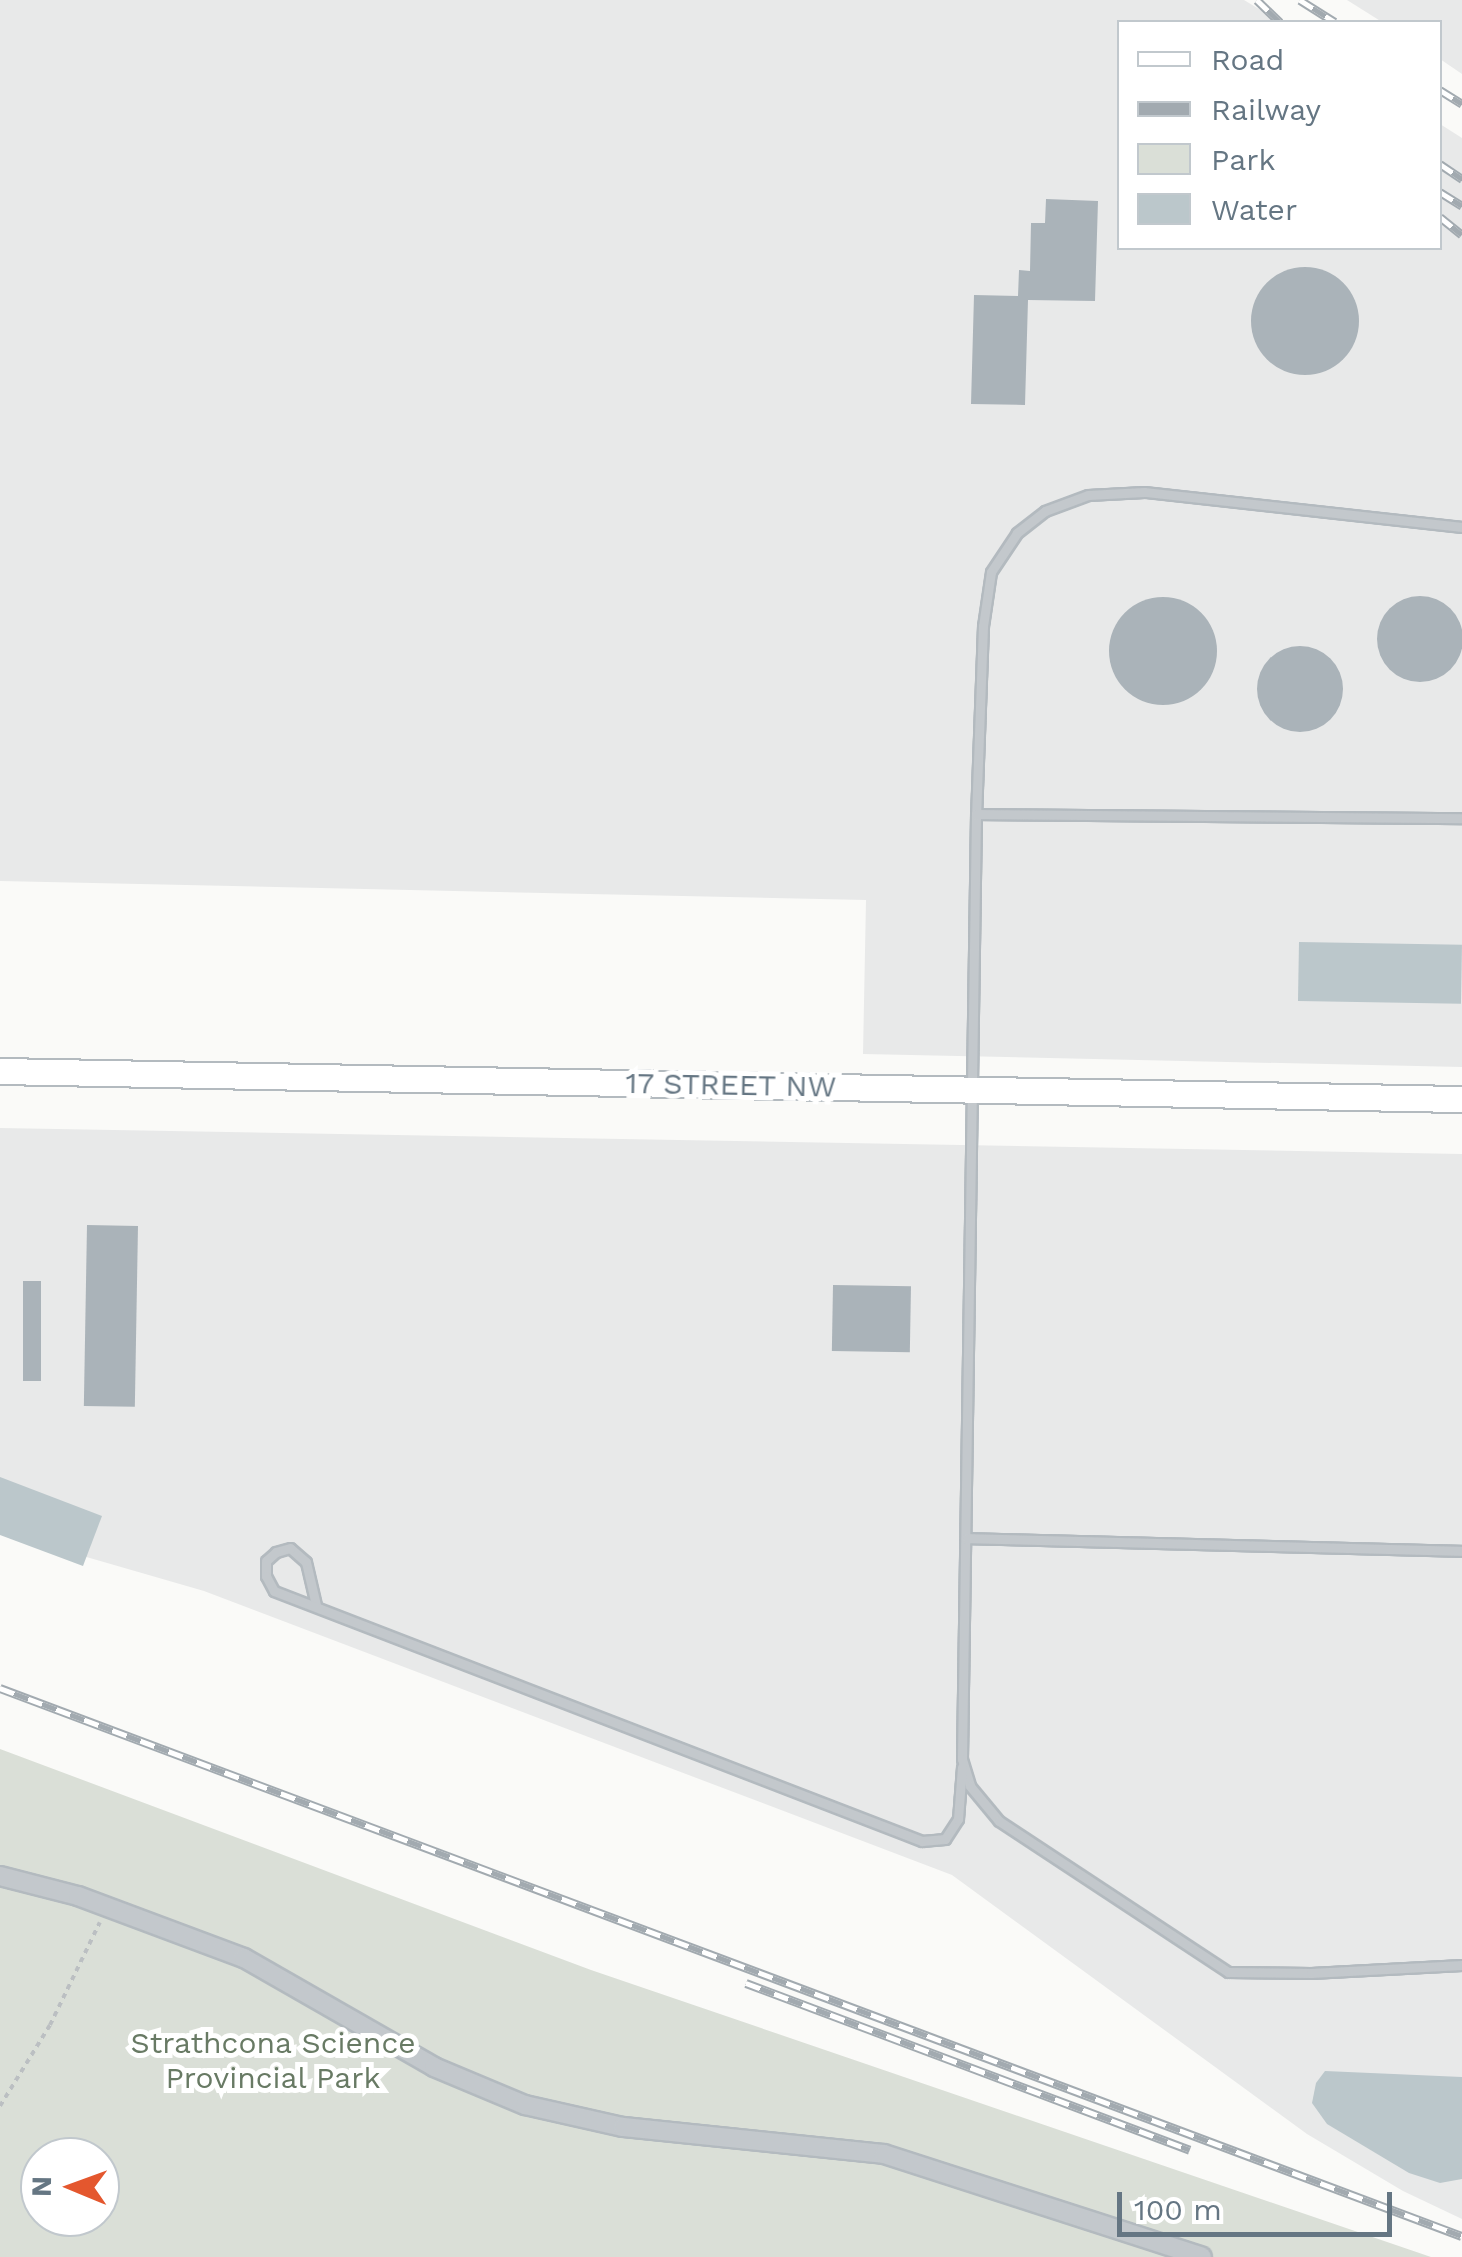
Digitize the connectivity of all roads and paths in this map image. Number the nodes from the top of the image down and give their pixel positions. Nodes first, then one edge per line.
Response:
1 (1462, 527) edge
2 (976, 814) junction
3 (1462, 818) edge
4 (0, 1071) edge
5 (970, 1089) junction
6 (1462, 1098) edge
7 (968, 1538) junction
8 (1462, 1551) edge
9 (316, 1605) junction
10 (962, 1759) junction
11 (0, 1876) edge
12 (106, 1908) junction
13 (1462, 1965) edge
14 (0, 2106) edge
15 (1202, 2257) edge

1 - 2 lane
2 - 3 lane
2 - 5 lane
4 - 5 main road, 17 STREET NW
5 - 6 main road, 17 STREET NW
5 - 7 lane
7 - 8 lane
7 - 10 lane
9 - 9 lane
9 - 10 lane
10 - 13 lane
11 - 12 street
12 - 14 path
12 - 15 street

